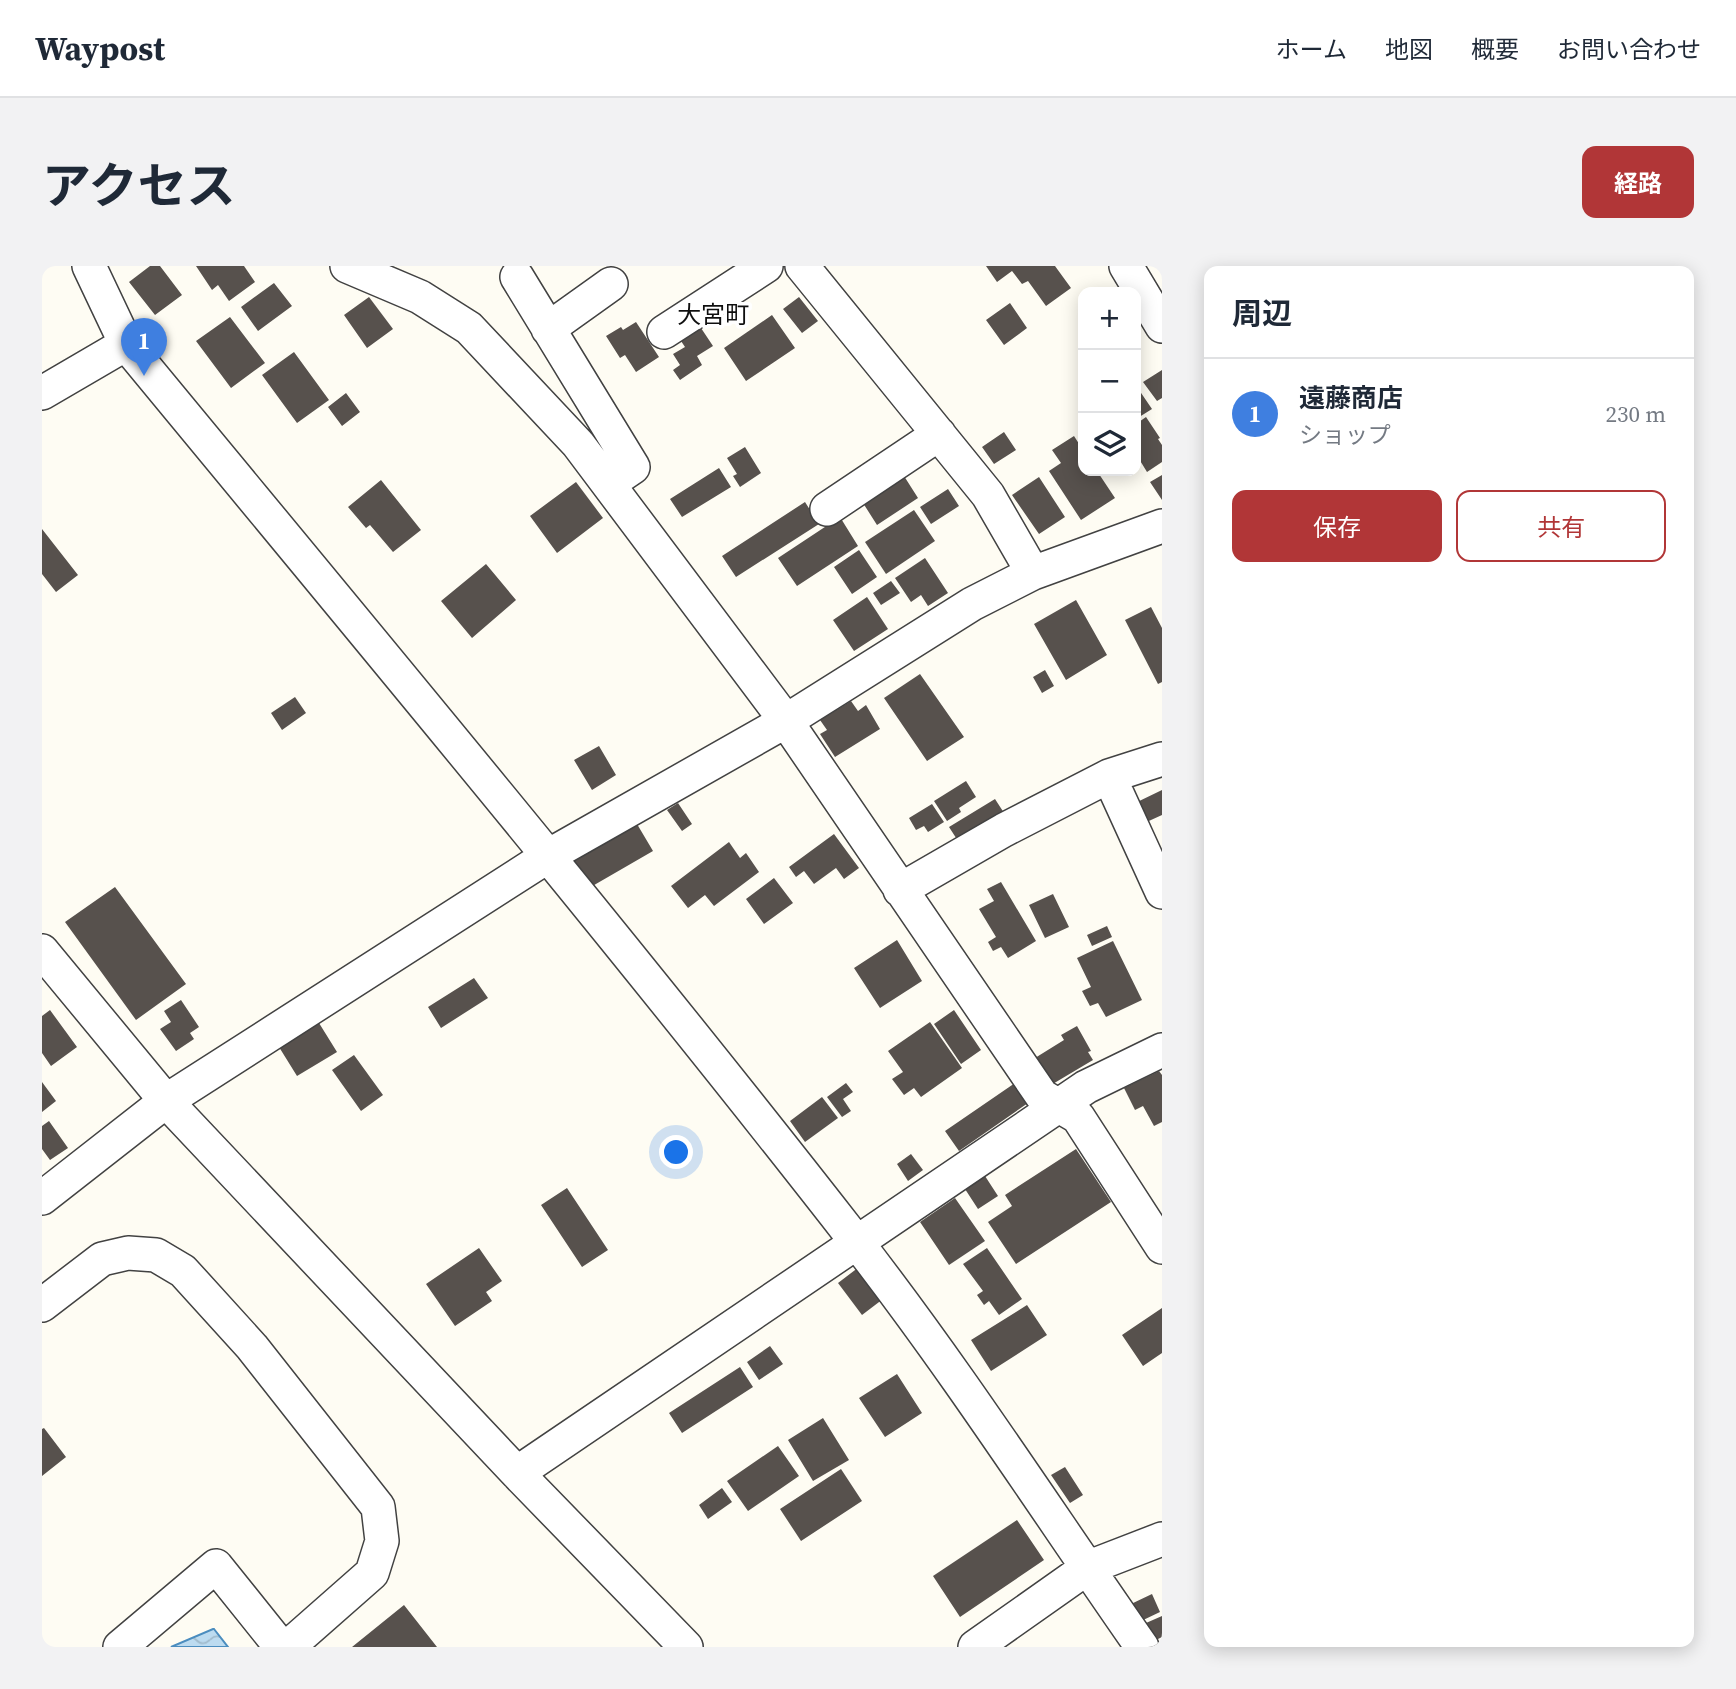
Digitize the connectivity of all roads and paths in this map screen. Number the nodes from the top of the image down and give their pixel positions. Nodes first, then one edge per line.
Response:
1 (347, 266) edge
2 (766, 266) edge
3 (802, 266) edge
4 (1126, 266) edge
5 (96, 269) edge
6 (517, 277) dead end
7 (611, 284) dead end
8 (1162, 326) edge
9 (548, 329) junction
10 (664, 332) dead end
11 (127, 344) junction
12 (42, 393) edge
13 (939, 434) junction
14 (608, 484) junction
15 (827, 509) dead end
16 (1162, 526) edge
17 (1033, 573) junction
18 (786, 721) junction
19 (1162, 759) edge
20 (1109, 776) junction
21 (548, 856) junction
22 (900, 890) junction
23 (1162, 892) edge
24 (42, 951) edge
25 (1162, 1050) edge
26 (166, 1101) junction
27 (1060, 1106) junction
28 (42, 1198) edge
29 (857, 1243) junction
30 (1162, 1247) edge
31 (42, 1305) edge
32 (517, 1473) junction
33 (1162, 1539) edge
34 (1087, 1568) junction
35 (120, 1647) edge
36 (281, 1647) edge
37 (288, 1647) edge
38 (686, 1647) edge
39 (975, 1647) edge
40 (1142, 1647) edge

1 - 14 street
2 - 10 street
3 - 13 street
4 - 8 street
5 - 11 street
6 - 9 street
7 - 9 street
9 - 14 street
11 - 12 street
11 - 21 street
13 - 15 street
13 - 17 street
14 - 18 street
16 - 17 street
17 - 18 street
18 - 21 street
18 - 22 street
19 - 20 street
20 - 22 street
20 - 23 street
21 - 26 street
21 - 29 street
22 - 27 street
24 - 26 street
25 - 27 street
26 - 28 street
26 - 32 street
27 - 29 street
27 - 30 street
29 - 32 street
29 - 34 street
31 - 37 street
32 - 38 street
33 - 34 street
34 - 39 street
34 - 40 street
35 - 36 street

